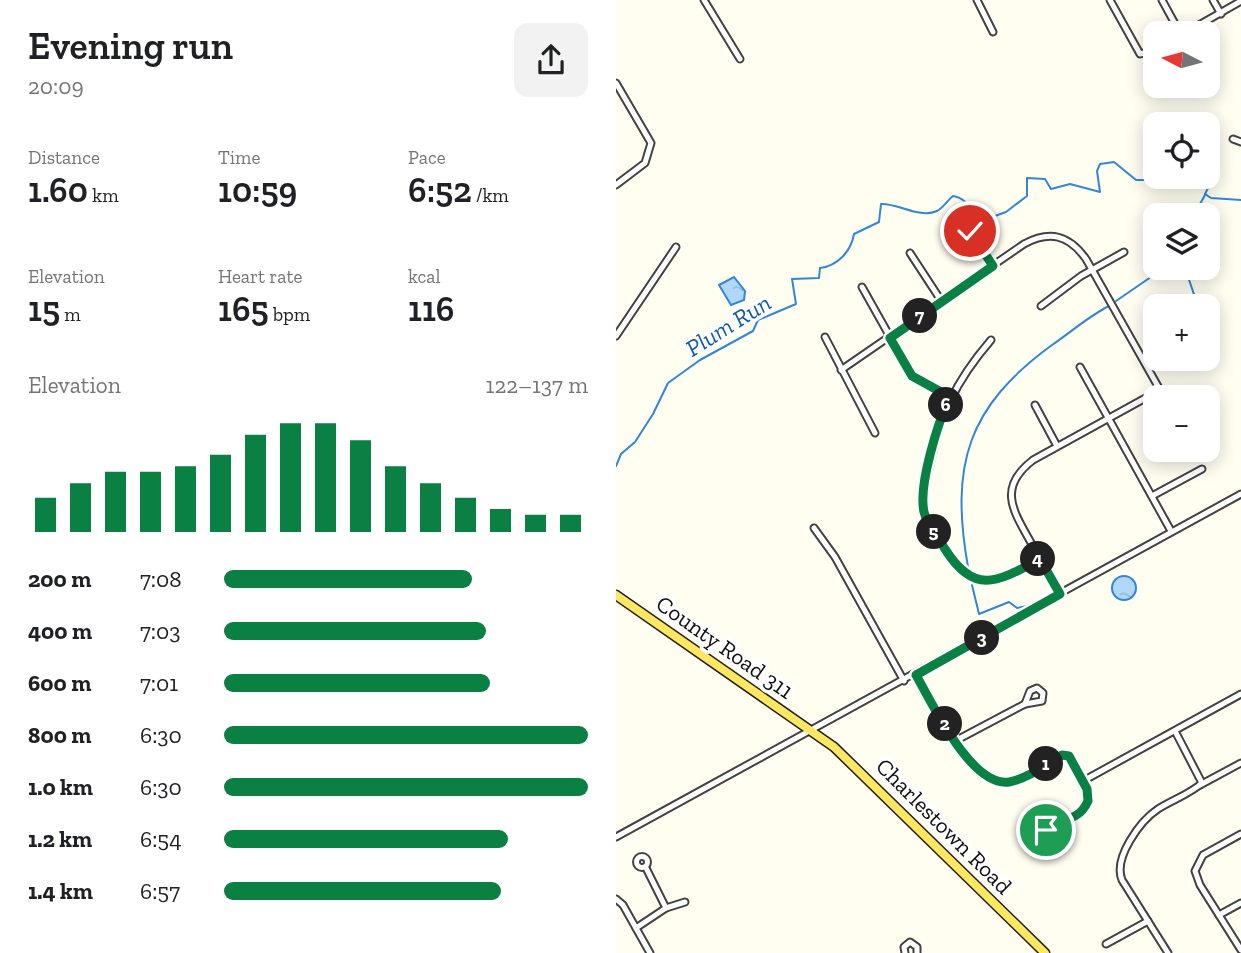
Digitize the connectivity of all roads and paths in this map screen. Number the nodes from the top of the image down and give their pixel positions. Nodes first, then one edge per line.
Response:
1 (704, 0) edge
2 (977, 0) edge
3 (1110, 0) edge
4 (1162, 0) edge
5 (1213, 0) edge
6 (1241, 1) edge
7 (1221, 14) junction
8 (1175, 21) edge
9 (1207, 21) edge
10 (993, 32) dead end
11 (1143, 53) edge
12 (740, 59) dead end
13 (616, 83) edge
14 (1233, 139) dead end
15 (1241, 142) edge
16 (616, 185) edge
17 (970, 231) dead end
18 (676, 247) dead end
19 (1124, 252) dead end
20 (910, 254) dead end
21 (993, 266) junction
22 (1093, 269) junction
23 (862, 287) dead end
24 (942, 302) junction
25 (1041, 306) dead end
26 (616, 335) edge
27 (825, 337) dead end
28 (890, 338) junction
29 (991, 340) dead end
30 (1080, 367) dead end
31 (841, 370) junction
32 (1157, 385) edge
33 (950, 397) junction
34 (1143, 399) edge
35 (1035, 405) dead end
36 (1108, 418) junction
37 (875, 433) dead end
38 (1057, 446) junction
39 (1202, 469) dead end
40 (1241, 495) edge
41 (1152, 496) junction
42 (814, 528) dead end
43 (1171, 531) junction
44 (1040, 559) junction
45 (1060, 594) junction
46 (616, 595) edge
47 (916, 675) junction
48 (904, 681) junction
49 (1241, 694) edge
50 (1025, 704) dead end
51 (811, 731) junction
52 (1175, 731) junction
53 (955, 741) junction
54 (1241, 763) edge
55 (1083, 781) junction
56 (1200, 785) junction
57 (1064, 821) dead end
58 (1241, 834) edge
59 (616, 837) edge
60 (646, 868) dead end
61 (616, 898) edge
62 (685, 902) dead end
63 (1241, 903) edge
64 (666, 908) junction
65 (1219, 915) junction
66 (1148, 922) junction
67 (636, 928) junction
68 (1106, 944) dead end
69 (1241, 950) edge
70 (650, 953) edge
71 (905, 953) edge
72 (917, 953) edge
73 (1045, 953) edge
74 (1168, 953) edge

1 - 12 street
2 - 10 street
3 - 11 street
4 - 8 street
5 - 7 street
6 - 7 street
7 - 9 street
13 - 16 street
14 - 15 street
17 - 21 street
18 - 26 street
19 - 22 street
20 - 24 street
21 - 22 street
21 - 24 street
22 - 25 street
22 - 32 street
23 - 28 street
24 - 28 street
27 - 31 street
28 - 31 street
28 - 33 street
29 - 33 street
30 - 36 street
31 - 37 street
33 - 44 street
34 - 36 street
35 - 38 street
36 - 38 street
36 - 41 street
38 - 44 street
39 - 41 street
40 - 43 street
41 - 43 street
42 - 48 street
43 - 45 street
44 - 45 street
45 - 47 street
46 - 51 main road, County Road 311
47 - 48 street
47 - 53 street
48 - 51 street
49 - 52 street
50 - 53 street
51 - 59 street
51 - 73 main road, Charlestown Road
52 - 55 street
52 - 56 street
53 - 55 street
54 - 56 street
55 - 57 street
56 - 66 street
58 - 65 street
60 - 64 street
61 - 67 street
62 - 64 street
63 - 65 street
64 - 67 street
65 - 69 street
66 - 68 street
66 - 74 street
67 - 70 street
71 - 72 street

